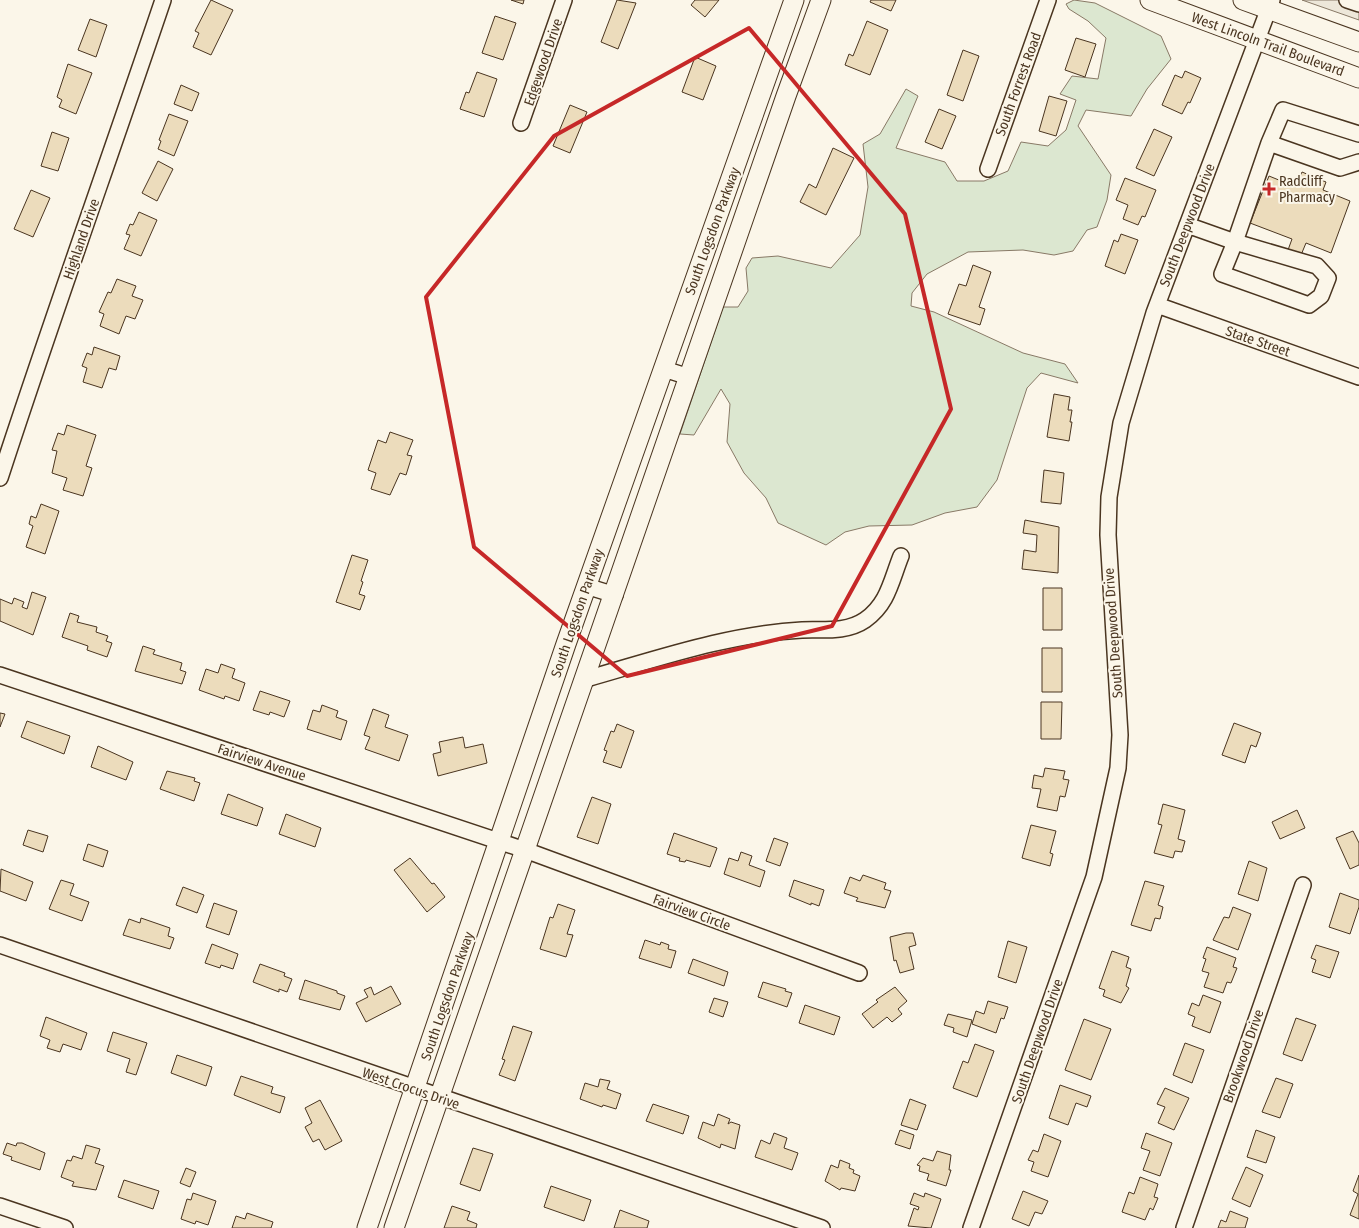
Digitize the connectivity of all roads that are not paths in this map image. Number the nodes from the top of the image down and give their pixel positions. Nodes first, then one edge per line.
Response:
1 (162, 0) edge
2 (564, 0) edge
3 (794, 0) edge
4 (821, 0) edge
5 (1048, 0) edge
6 (1150, 0) edge
7 (1243, 0) edge
8 (1347, 0) edge
9 (1359, 4) edge
10 (1270, 5) edge
11 (1258, 40) junction
12 (1359, 42) edge
13 (1359, 78) edge
14 (521, 123) dead end
15 (1359, 134) edge
16 (1270, 143) junction
17 (1359, 162) edge
18 (988, 169) dead end
19 (1187, 225) junction
20 (1235, 242) junction
21 (1158, 305) junction
22 (664, 369) junction
23 (1359, 377) edge
24 (689, 378) junction
25 (5, 449) edge
26 (0, 478) edge
27 (901, 556) dead end
28 (586, 586) junction
29 (615, 595) junction
30 (0, 675) edge
31 (586, 679) junction
32 (500, 842) junction
33 (525, 850) junction
34 (1302, 884) dead end
35 (0, 945) edge
36 (859, 973) dead end
37 (415, 1089) junction
38 (439, 1098) junction
39 (0, 1206) edge
40 (65, 1228) edge
41 (366, 1228) edge
42 (394, 1228) edge
43 (822, 1228) edge
44 (971, 1228) edge
45 (1184, 1228) edge

1 - 25 street, Highland Drive
2 - 14 street, Edgewood Drive
3 - 22 main road, South Logsdon Parkway
4 - 24 main road, South Logsdon Parkway
5 - 18 street, South Forrest Road
6 - 11 main road, West Lincoln Trail Boulevard
7 - 10 main road
8 - 9 street
10 - 11 street, South Deepwood Drive
10 - 12 main road
11 - 13 main road, West Lincoln Trail Boulevard
11 - 19 street, South Deepwood Drive
15 - 16 street
16 - 17 street
16 - 20 street
19 - 20 street
19 - 21 street, South Deepwood Drive
20 - 20 street
21 - 23 street, State Street
21 - 44 street, South Deepwood Drive
22 - 24 street
22 - 28 main road, South Logsdon Parkway
24 - 29 main road, South Logsdon Parkway
25 - 26 street, Highland Drive
27 - 31 street
28 - 29 street
28 - 32 main road, South Logsdon Parkway
29 - 31 main road, South Logsdon Parkway
30 - 32 street, Fairview Avenue
31 - 33 main road, South Logsdon Parkway
32 - 33 street, Fairview Avenue
32 - 37 main road, South Logsdon Parkway
33 - 36 street, Fairview Circle
33 - 38 main road, South Logsdon Parkway
34 - 45 street, Brookwood Drive
35 - 37 street, West Crocus Drive
37 - 38 street, West Crocus Drive
37 - 41 main road, South Logsdon Parkway
38 - 42 main road, South Logsdon Parkway
38 - 43 street, West Crocus Drive
39 - 40 street

